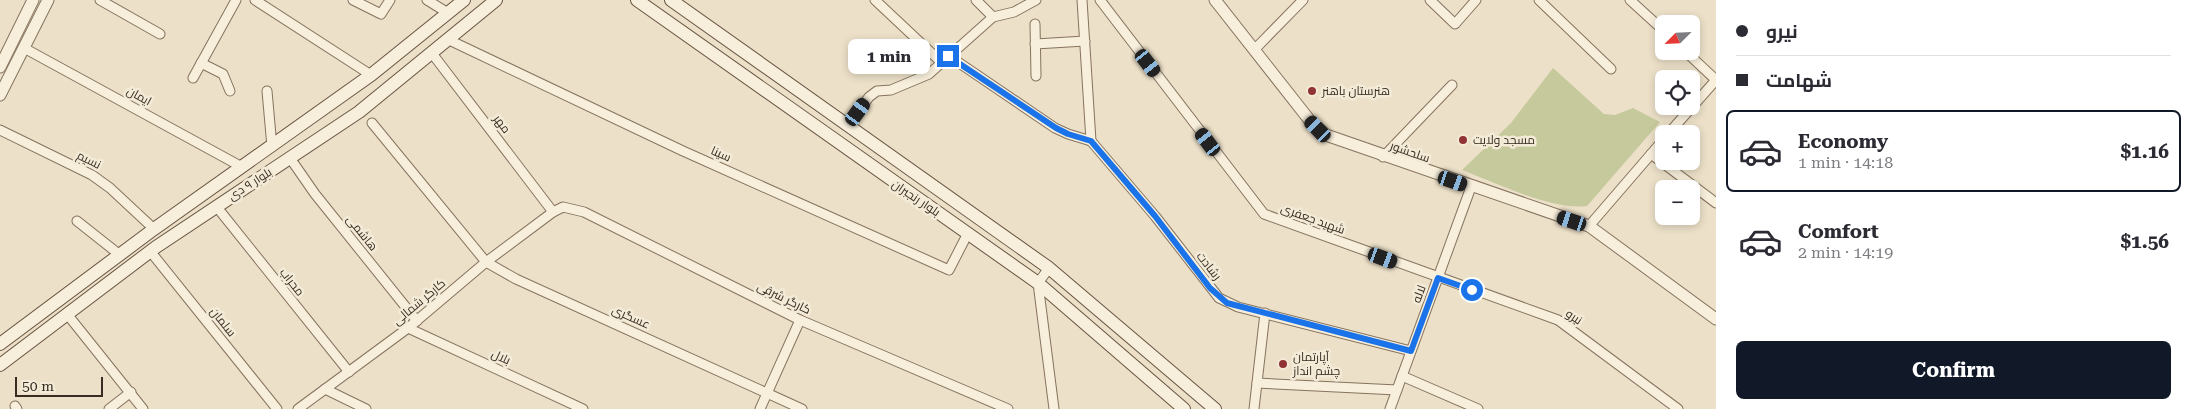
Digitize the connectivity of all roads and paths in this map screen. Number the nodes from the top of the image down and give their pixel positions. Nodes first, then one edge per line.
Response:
1 (33, 0) edge
2 (48, 0) edge
3 (100, 0) edge
4 (236, 0) edge
5 (256, 0) edge
6 (353, 0) edge
7 (390, 0) edge
8 (427, 0) edge
9 (464, 0) edge
10 (496, 0) edge
11 (637, 0) edge
12 (671, 0) edge
13 (875, 0) edge
14 (976, 0) edge
15 (1036, 0) edge
16 (1082, 0) edge
17 (1100, 0) edge
18 (1215, 0) edge
19 (1430, 0) edge
20 (1476, 0) edge
21 (1540, 0) edge
22 (1630, 0) edge
23 (1299, 2) edge
24 (448, 13) junction
25 (993, 17) junction
26 (1035, 24) dead end
27 (1655, 24) edge
28 (160, 34) dead end
29 (447, 39) junction
30 (1085, 41) junction
31 (1035, 44) junction
32 (24, 48) junction
33 (1255, 49) junction
34 (431, 52) junction
35 (945, 59) junction
36 (1695, 60) edge
37 (202, 63) junction
38 (0, 67) edge
39 (1611, 69) dead end
40 (371, 75) junction
41 (1036, 76) dead end
42 (194, 78) dead end
43 (1716, 80) edge
44 (1452, 85) dead end
45 (230, 91) dead end
46 (267, 91) dead end
47 (1712, 91) edge
48 (0, 94) edge
49 (858, 112) dead end
50 (372, 123) dead end
51 (1677, 125) edge
52 (0, 130) edge
53 (1091, 141) junction
54 (272, 147) junction
55 (1655, 149) edge
56 (1651, 154) junction
57 (1383, 157) junction
58 (290, 158) junction
59 (242, 167) junction
60 (1471, 187) junction
61 (1716, 203) edge
62 (216, 206) junction
63 (552, 212) junction
64 (77, 221) dead end
65 (1589, 226) junction
66 (154, 229) junction
67 (968, 234) junction
68 (150, 251) junction
69 (120, 255) junction
70 (486, 262) junction
71 (1049, 268) junction
72 (1438, 278) junction
73 (1038, 283) junction
74 (1265, 313) junction
75 (67, 314) junction
76 (1716, 319) edge
77 (800, 320) junction
78 (417, 321) junction
79 (408, 328) junction
80 (0, 344) edge
81 (1411, 351) junction
82 (0, 365) edge
83 (349, 372) junction
84 (1402, 376) junction
85 (1257, 383) junction
86 (325, 390) junction
87 (1397, 390) junction
88 (131, 392) junction
89 (768, 393) junction
90 (988, 405) edge
91 (109, 409) edge
92 (143, 409) edge
93 (277, 409) edge
94 (298, 409) edge
95 (366, 409) edge
96 (583, 409) edge
97 (760, 409) edge
98 (802, 409) edge
99 (1008, 409) edge
100 (1054, 409) edge
101 (1184, 409) edge
102 (1215, 409) edge
103 (1254, 409) edge
104 (1390, 409) edge
105 (1478, 409) edge
106 (1678, 409) edge

1 - 38 street
2 - 32 street
3 - 28 street
4 - 37 street
5 - 40 street
6 - 7 street
8 - 24 street
9 - 24 main road, بلوار ۹ دی
10 - 29 main road, بلوار ۹ دی
11 - 67 main road, بلوار رنجبران
12 - 71 main road, بلوار رنجبران
13 - 35 street
14 - 25 street
15 - 25 street
16 - 30 street
17 - 72 street, شهید جعفری
18 - 33 street, سلحشور
19 - 20 street
21 - 39 street
22 - 27 street
23 - 33 street
24 - 40 main road, بلوار ۹ دی
25 - 35 street
26 - 31 street
29 - 34 main road, بلوار ۹ دی
29 - 67 street, سینا
30 - 31 street
30 - 53 street
31 - 41 street
32 - 48 street
32 - 59 street, ایمان
33 - 57 street, سلحشور
34 - 58 main road, بلوار ۹ دی
34 - 63 street, مهر
35 - 49 street
35 - 53 street
36 - 43 street
37 - 42 street
37 - 45 street
40 - 54 main road, بلوار ۹ دی
43 - 47 street
44 - 57 street
46 - 54 street
47 - 51 street
50 - 70 street
52 - 66 street, نسیم
53 - 74 street, رشادت
54 - 59 main road, بلوار ۹ دی
55 - 56 street
56 - 61 street
56 - 65 street
57 - 60 street, سلحشور
58 - 62 main road, بلوار ۹ دی
58 - 78 street, هاشمی
59 - 66 main road, بلوار ۹ دی
60 - 65 street, سلحشور
60 - 72 street, لاله
62 - 68 main road, بلوار ۹ دی
62 - 83 street, محراب
63 - 70 street, کارگر شمالی
63 - 77 street, کارگر شرقی
64 - 69 street
65 - 76 street, سلحشور
66 - 69 main road, بلوار ۹ دی
67 - 73 main road, بلوار رنجبران
68 - 75 main road, بلوار ۹ دی
68 - 93 street, سلمان
69 - 80 main road, بلوار ۹ دی
70 - 78 street, کارگر شمالی
70 - 89 street, عسگری
71 - 73 street
71 - 102 main road, بلوار رنجبران
72 - 81 street, لاله
72 - 106 street, نیرو
73 - 100 street
73 - 101 main road, بلوار رنجبران
74 - 81 street, رشادت
74 - 85 street
75 - 82 main road, بلوار ۹ دی
75 - 88 street
77 - 89 street
77 - 90 street, کارگر شرقی
78 - 79 street, کارگر شمالی
79 - 83 street, کارگر شمالی
79 - 96 street, بلال
81 - 84 street, لاله
83 - 86 street, کارگر شمالی
84 - 87 street, لاله
84 - 105 street
85 - 87 street
85 - 103 street
86 - 94 street, کارگر شمالی
86 - 95 street
87 - 104 street, لاله
88 - 91 street
88 - 92 street
89 - 97 street
89 - 98 street, عسگری
90 - 99 street, کارگر شرقی

